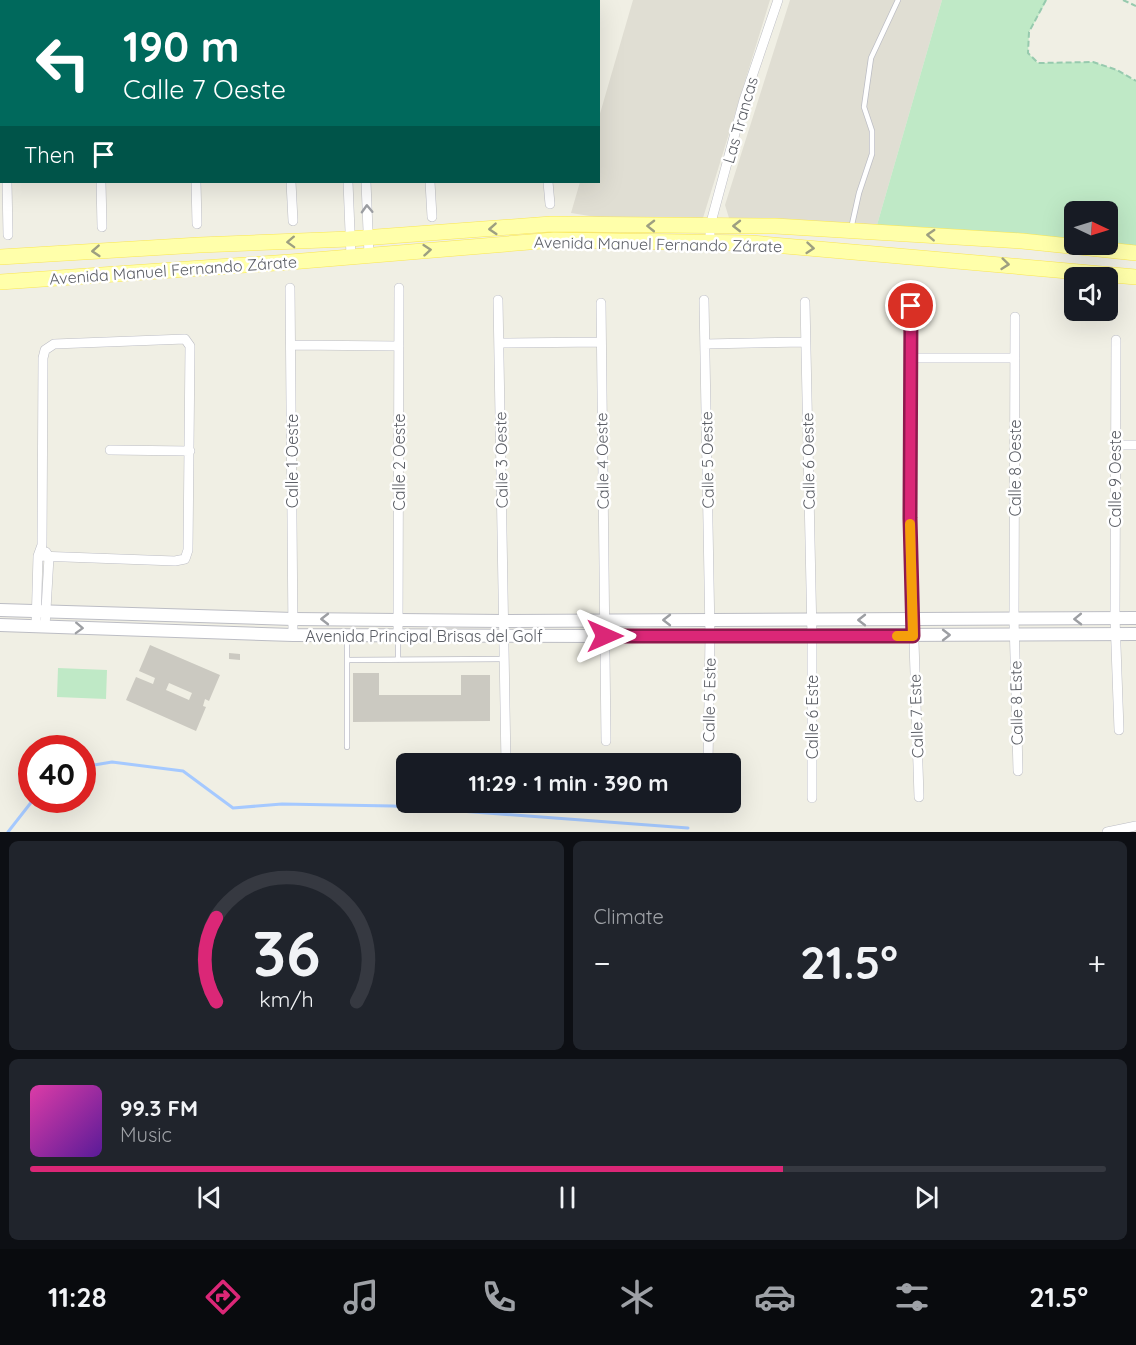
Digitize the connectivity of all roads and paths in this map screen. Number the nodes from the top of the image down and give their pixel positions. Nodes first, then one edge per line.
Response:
1 (778, 0) edge
2 (898, 0) edge
3 (1046, 0) edge
4 (1123, 0) edge
5 (1136, 6) edge
6 (1136, 81) edge
7 (7, 183) edge
8 (101, 183) edge
9 (196, 183) edge
10 (291, 183) edge
11 (348, 183) edge
12 (366, 183) edge
13 (430, 183) edge
14 (548, 183) edge
15 (550, 204) dead end
16 (432, 218) dead end
17 (293, 221) dead end
18 (197, 224) dead end
19 (710, 226) junction
20 (102, 227) dead end
21 (850, 231) junction
22 (8, 235) dead end
23 (368, 237) junction
24 (350, 239) junction
25 (710, 243) junction
26 (1136, 253) edge
27 (369, 255) junction
28 (351, 256) junction
29 (0, 258) edge
30 (1136, 277) edge
31 (0, 282) edge
32 (290, 288) dead end
33 (399, 288) dead end
34 (498, 300) dead end
35 (704, 300) dead end
36 (805, 302) dead end
37 (601, 303) dead end
38 (911, 306) dead end
39 (1015, 317) dead end
40 (1116, 340) dead end
41 (601, 342) junction
42 (806, 342) junction
43 (499, 343) junction
44 (705, 344) junction
45 (291, 345) junction
46 (399, 346) junction
47 (911, 358) junction
48 (1015, 358) junction
49 (1116, 445) junction
50 (1136, 445) edge
51 (110, 450) dead end
52 (190, 451) junction
53 (42, 545) junction
54 (38, 556) junction
55 (49, 556) junction
56 (0, 610) edge
57 (41, 611) junction
58 (1115, 618) junction
59 (1136, 618) edge
60 (293, 619) junction
61 (1014, 619) junction
62 (398, 620) junction
63 (604, 620) junction
64 (709, 620) junction
65 (811, 620) junction
66 (913, 620) junction
67 (504, 621) junction
68 (0, 625) edge
69 (40, 627) junction
70 (1116, 633) junction
71 (1136, 634) edge
72 (293, 635) junction
73 (347, 635) junction
74 (1015, 635) junction
75 (398, 636) junction
76 (505, 636) junction
77 (605, 636) junction
78 (710, 636) junction
79 (812, 636) junction
80 (913, 636) junction
81 (505, 658) junction
82 (346, 660) junction
83 (398, 660) junction
84 (1119, 730) dead end
85 (606, 741) dead end
86 (347, 747) dead end
87 (506, 753) edge
88 (708, 753) edge
89 (1017, 771) dead end
90 (919, 797) dead end
91 (812, 798) dead end
92 (1136, 826) edge
93 (1107, 832) edge

1 - 19 street, Las Trancas
2 - 21 lane
3 - 6 path
4 - 5 path
7 - 22 street
8 - 20 street
9 - 18 street
10 - 17 street
11 - 24 street
23 -> 12 street
13 - 16 street
14 - 15 street
21 -> 19 main road, Avenida Manuel Fernando Zárate
19 -> 23 main road, Avenida Manuel Fernando Zárate
19 - 25 street, Las Trancas
26 -> 21 main road, Avenida Manuel Fernando Zárate
23 - 24 main road, Avenida Manuel Fernando Zárate
23 - 27 street
24 - 28 street
24 -> 29 main road, Avenida Manuel Fernando Zárate
27 -> 25 main road, Avenida Manuel Fernando Zárate
25 -> 30 main road, Avenida Manuel Fernando Zárate
27 - 28 main road, Avenida Manuel Fernando Zárate
28 - 31 main road, Avenida Manuel Fernando Zárate
32 - 45 street, Calle 1 Oeste
33 - 46 street, Calle 2 Oeste
34 - 43 street, Calle 3 Oeste
35 - 44 street, Calle 5 Oeste
36 - 42 street, Calle 6 Oeste
37 - 41 street, Calle 4 Oeste
38 - 47 street, Calle 7 Este
39 - 48 street, Calle 8 Oeste
40 - 49 street, Calle 9 Oeste
41 - 43 street
41 - 63 street, Calle 4 Oeste
42 - 44 street
42 - 65 street, Calle 6 Oeste
43 - 67 street, Calle 3 Oeste
44 - 64 street, Calle 5 Oeste
45 - 46 street
45 - 60 street, Calle 1 Oeste
46 - 62 street, Calle 2 Oeste
47 - 48 street
47 - 66 street, Calle 7 Este
48 - 61 street, Calle 8 Oeste
49 - 50 street
49 - 58 street, Calle 9 Oeste
51 - 52 street
52 - 53 street
52 - 55 street
53 - 54 street
53 - 55 street
54 - 55 street
54 - 57 street
55 - 57 street
56 - 57 street, Avenida Principal Brisas del Golf
57 - 60 street, Avenida Principal Brisas del Golf
57 - 69 street
58 - 59 street, Avenida Principal Brisas del Golf
58 -> 61 street, Avenida Principal Brisas del Golf
58 - 70 street, Calle 9 Oeste
62 -> 60 street, Avenida Principal Brisas del Golf
60 - 72 street, Calle 1 Oeste
61 - 66 street, Avenida Principal Brisas del Golf
61 - 74 street, Calle 8 Oeste
62 - 67 street, Avenida Principal Brisas del Golf
62 - 75 street, Calle 2 Oeste
64 -> 63 street, Avenida Principal Brisas del Golf
63 - 67 street, Avenida Principal Brisas del Golf
63 - 77 street, Calle 4 Oeste
64 - 65 street, Avenida Principal Brisas del Golf
64 - 78 street, Calle 5 Oeste
66 -> 65 street, Avenida Principal Brisas del Golf
65 - 79 street, Calle 6 Oeste
66 - 80 street, Calle 7 Este
67 - 76 street, Calle 3 Oeste
68 - 69 street, Avenida Principal Brisas del Golf
69 -> 72 street, Avenida Principal Brisas del Golf
70 - 71 street, Avenida Principal Brisas del Golf
70 - 74 street, Avenida Principal Brisas del Golf
70 - 84 street, Calle 9 Oeste
72 - 73 street, Avenida Principal Brisas del Golf
73 - 75 street, Avenida Principal Brisas del Golf
73 - 82 lane
80 -> 74 street, Avenida Principal Brisas del Golf
74 - 89 street, Calle 8 Este
75 - 76 street, Avenida Principal Brisas del Golf
75 - 83 lane
76 - 77 street, Avenida Principal Brisas del Golf
76 - 81 street, Calle 3 Oeste
77 - 78 street, Avenida Principal Brisas del Golf
77 - 85 street, Calle 4 Oeste
78 - 79 street, Avenida Principal Brisas del Golf
78 - 88 street, Calle 5 Este
79 - 80 street, Avenida Principal Brisas del Golf
79 - 91 street, Calle 6 Este
80 - 90 street, Calle 7 Este
81 - 83 lane
81 - 87 street, Calle 3 Oeste
82 - 83 lane
82 - 86 lane
92 - 93 street

